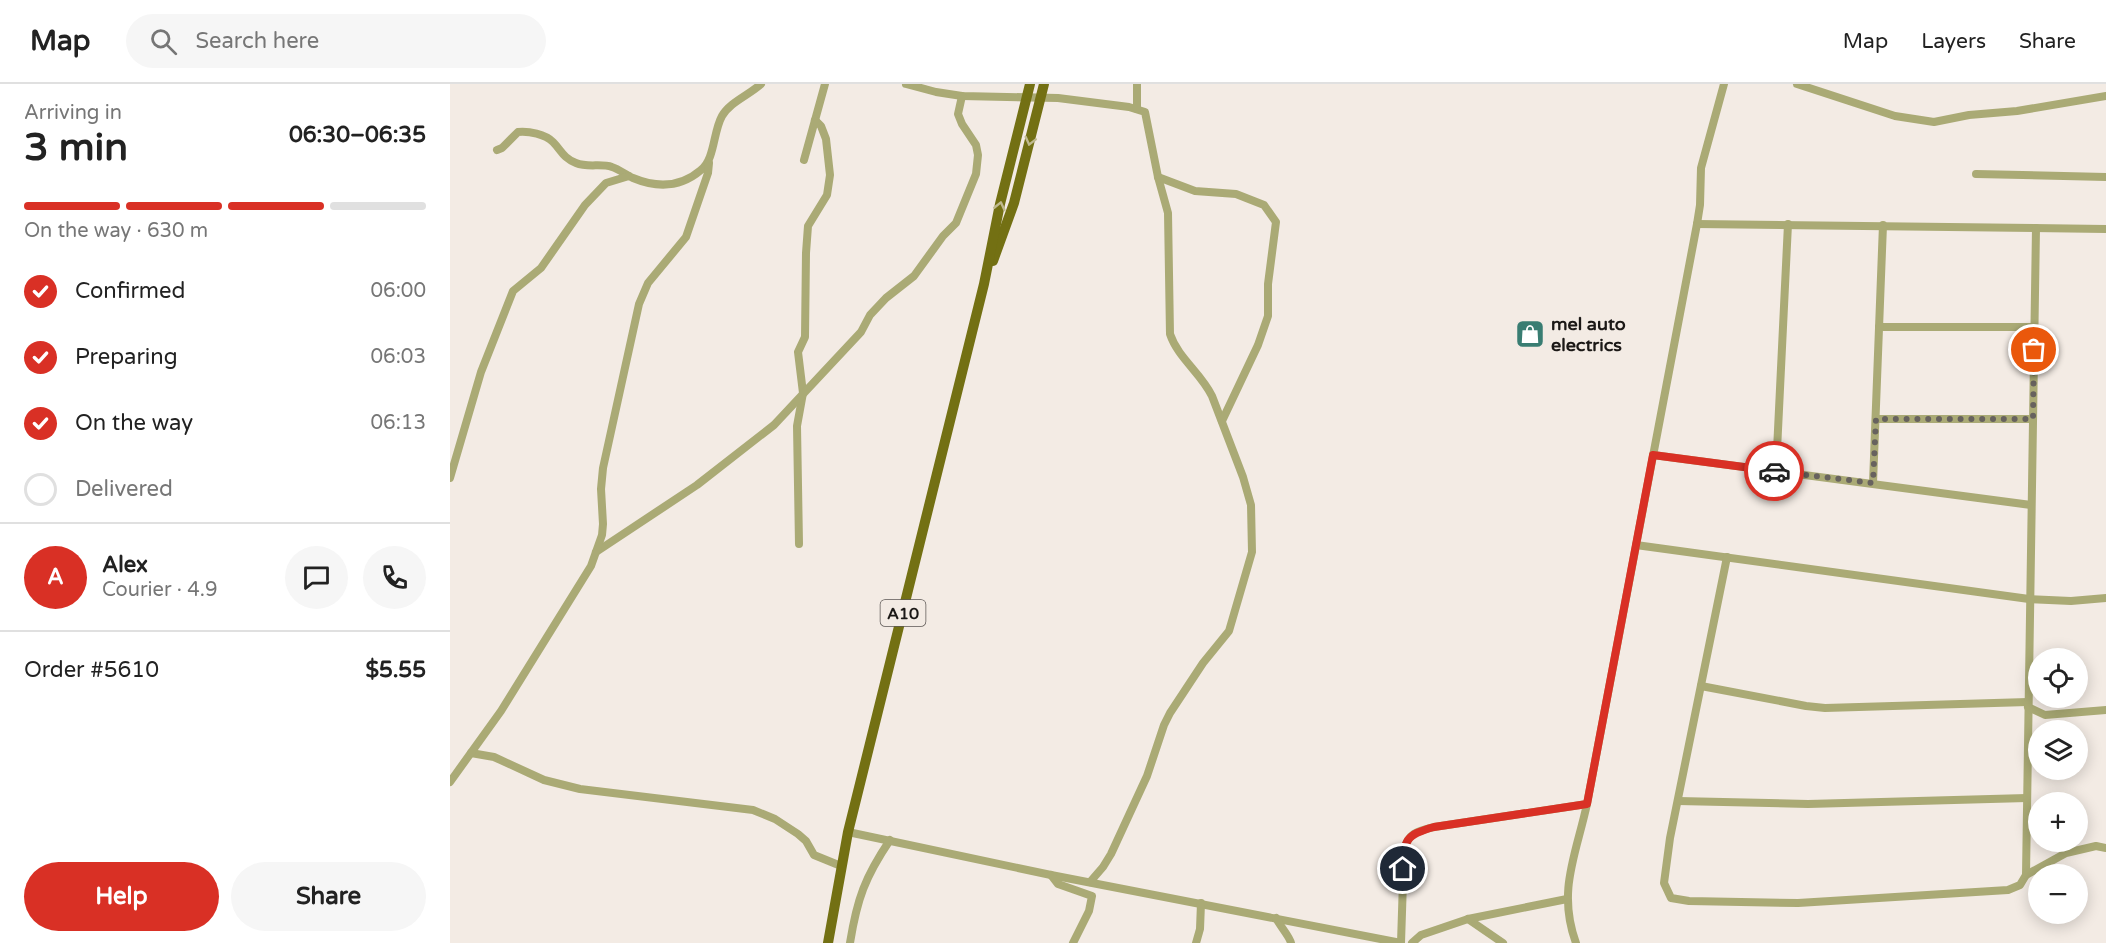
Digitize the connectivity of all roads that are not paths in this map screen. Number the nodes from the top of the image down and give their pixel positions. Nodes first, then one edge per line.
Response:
1 (825, 84) edge
2 (906, 84) edge
3 (1030, 84) edge
4 (1044, 84) edge
5 (1137, 84) edge
6 (1724, 84) edge
7 (1797, 84) edge
8 (759, 85) edge
9 (919, 86) edge
10 (962, 96) junction
11 (2106, 96) edge
12 (1026, 99) junction
13 (1041, 99) junction
14 (1137, 109) junction
15 (815, 120) junction
16 (498, 150) dead end
17 (804, 160) dead end
18 (709, 163) junction
19 (1976, 174) dead end
20 (629, 176) junction
21 (1158, 177) junction
22 (2106, 177) edge
23 (1697, 224) junction
24 (1788, 224) junction
25 (1884, 225) junction
26 (2036, 228) junction
27 (2106, 229) edge
28 (984, 284) junction
29 (1880, 327) junction
30 (2034, 327) junction
31 (803, 393) junction
32 (1876, 419) junction
33 (2033, 419) junction
34 (1222, 421) junction
35 (1653, 455) junction
36 (1776, 471) junction
37 (450, 478) edge
38 (1873, 483) junction
39 (2031, 504) junction
40 (799, 544) dead end
41 (1636, 545) junction
42 (596, 552) junction
43 (1727, 557) junction
44 (2106, 598) edge
45 (2029, 599) junction
46 (2029, 648) edge
47 (1701, 686) junction
48 (2028, 704) joint
49 (2034, 708) edge
50 (2106, 710) edge
51 (471, 753) junction
52 (455, 768) edge
53 (450, 783) edge
54 (2027, 798) junction
55 (1678, 801) junction
56 (1587, 804) junction
57 (848, 832) junction
58 (890, 840) junction
59 (2106, 848) edge
60 (841, 866) junction
61 (1051, 875) junction
62 (2026, 875) junction
63 (1090, 882) junction
64 (1567, 899) junction
65 (1201, 903) junction
66 (1276, 918) junction
67 (1468, 919) junction
68 (1380, 941) edge
69 (828, 943) edge
70 (850, 943) edge
71 (1073, 943) edge
72 (1196, 943) edge
73 (1291, 943) edge
74 (1401, 943) edge
75 (1412, 943) edge
76 (1503, 943) edge
77 (1576, 943) edge

1 - 15 street
2 - 9 street
3 - 12 main road, A10
4 - 13 main road, A10
5 - 14 street
6 - 23 street
7 - 11 street
8 - 18 street
9 - 10 street
10 - 12 street
10 - 31 street
12 - 13 street
28 -> 12 main road, A10
13 - 14 street
13 -> 28 main road, A10
14 - 21 street
15 - 17 street
15 - 31 street
16 - 20 street
18 - 20 street
18 - 42 street
19 - 22 street
20 - 37 street
21 - 34 street
21 - 34 street
23 - 24 street
23 - 35 street
24 - 25 street
24 - 36 street
25 - 26 street
25 - 29 street
26 - 27 street
26 - 30 street
28 - 57 main road, A10
29 - 30 street
29 - 32 street
30 - 33 street
31 - 40 street
31 - 42 street
32 - 33 street
32 - 38 street
33 - 39 street
34 - 63 street
35 - 36 street
35 - 41 street
36 - 38 street
38 - 39 street
39 - 45 street
41 - 43 street
41 - 56 street
42 - 51 street
43 - 45 street
43 - 47 street
44 - 45 street
45 - 46 street
47 - 48 street
47 - 55 street
48 - 54 street
49 - 50 street
51 - 52 street
51 - 60 street
52 - 53 street
54 - 55 street
54 - 62 street
55 - 62 street
56 - 64 street
56 - 74 street
57 - 58 street
57 - 60 main road, A10
58 - 61 street
58 - 70 street
59 - 62 street
60 - 69 main road, A10
61 - 63 street
61 - 71 street
63 - 65 street
64 - 67 street
64 - 77 street
65 - 66 street
65 - 72 street
66 - 68 street
66 - 73 street
67 - 75 street
67 - 76 street
68 - 74 street

